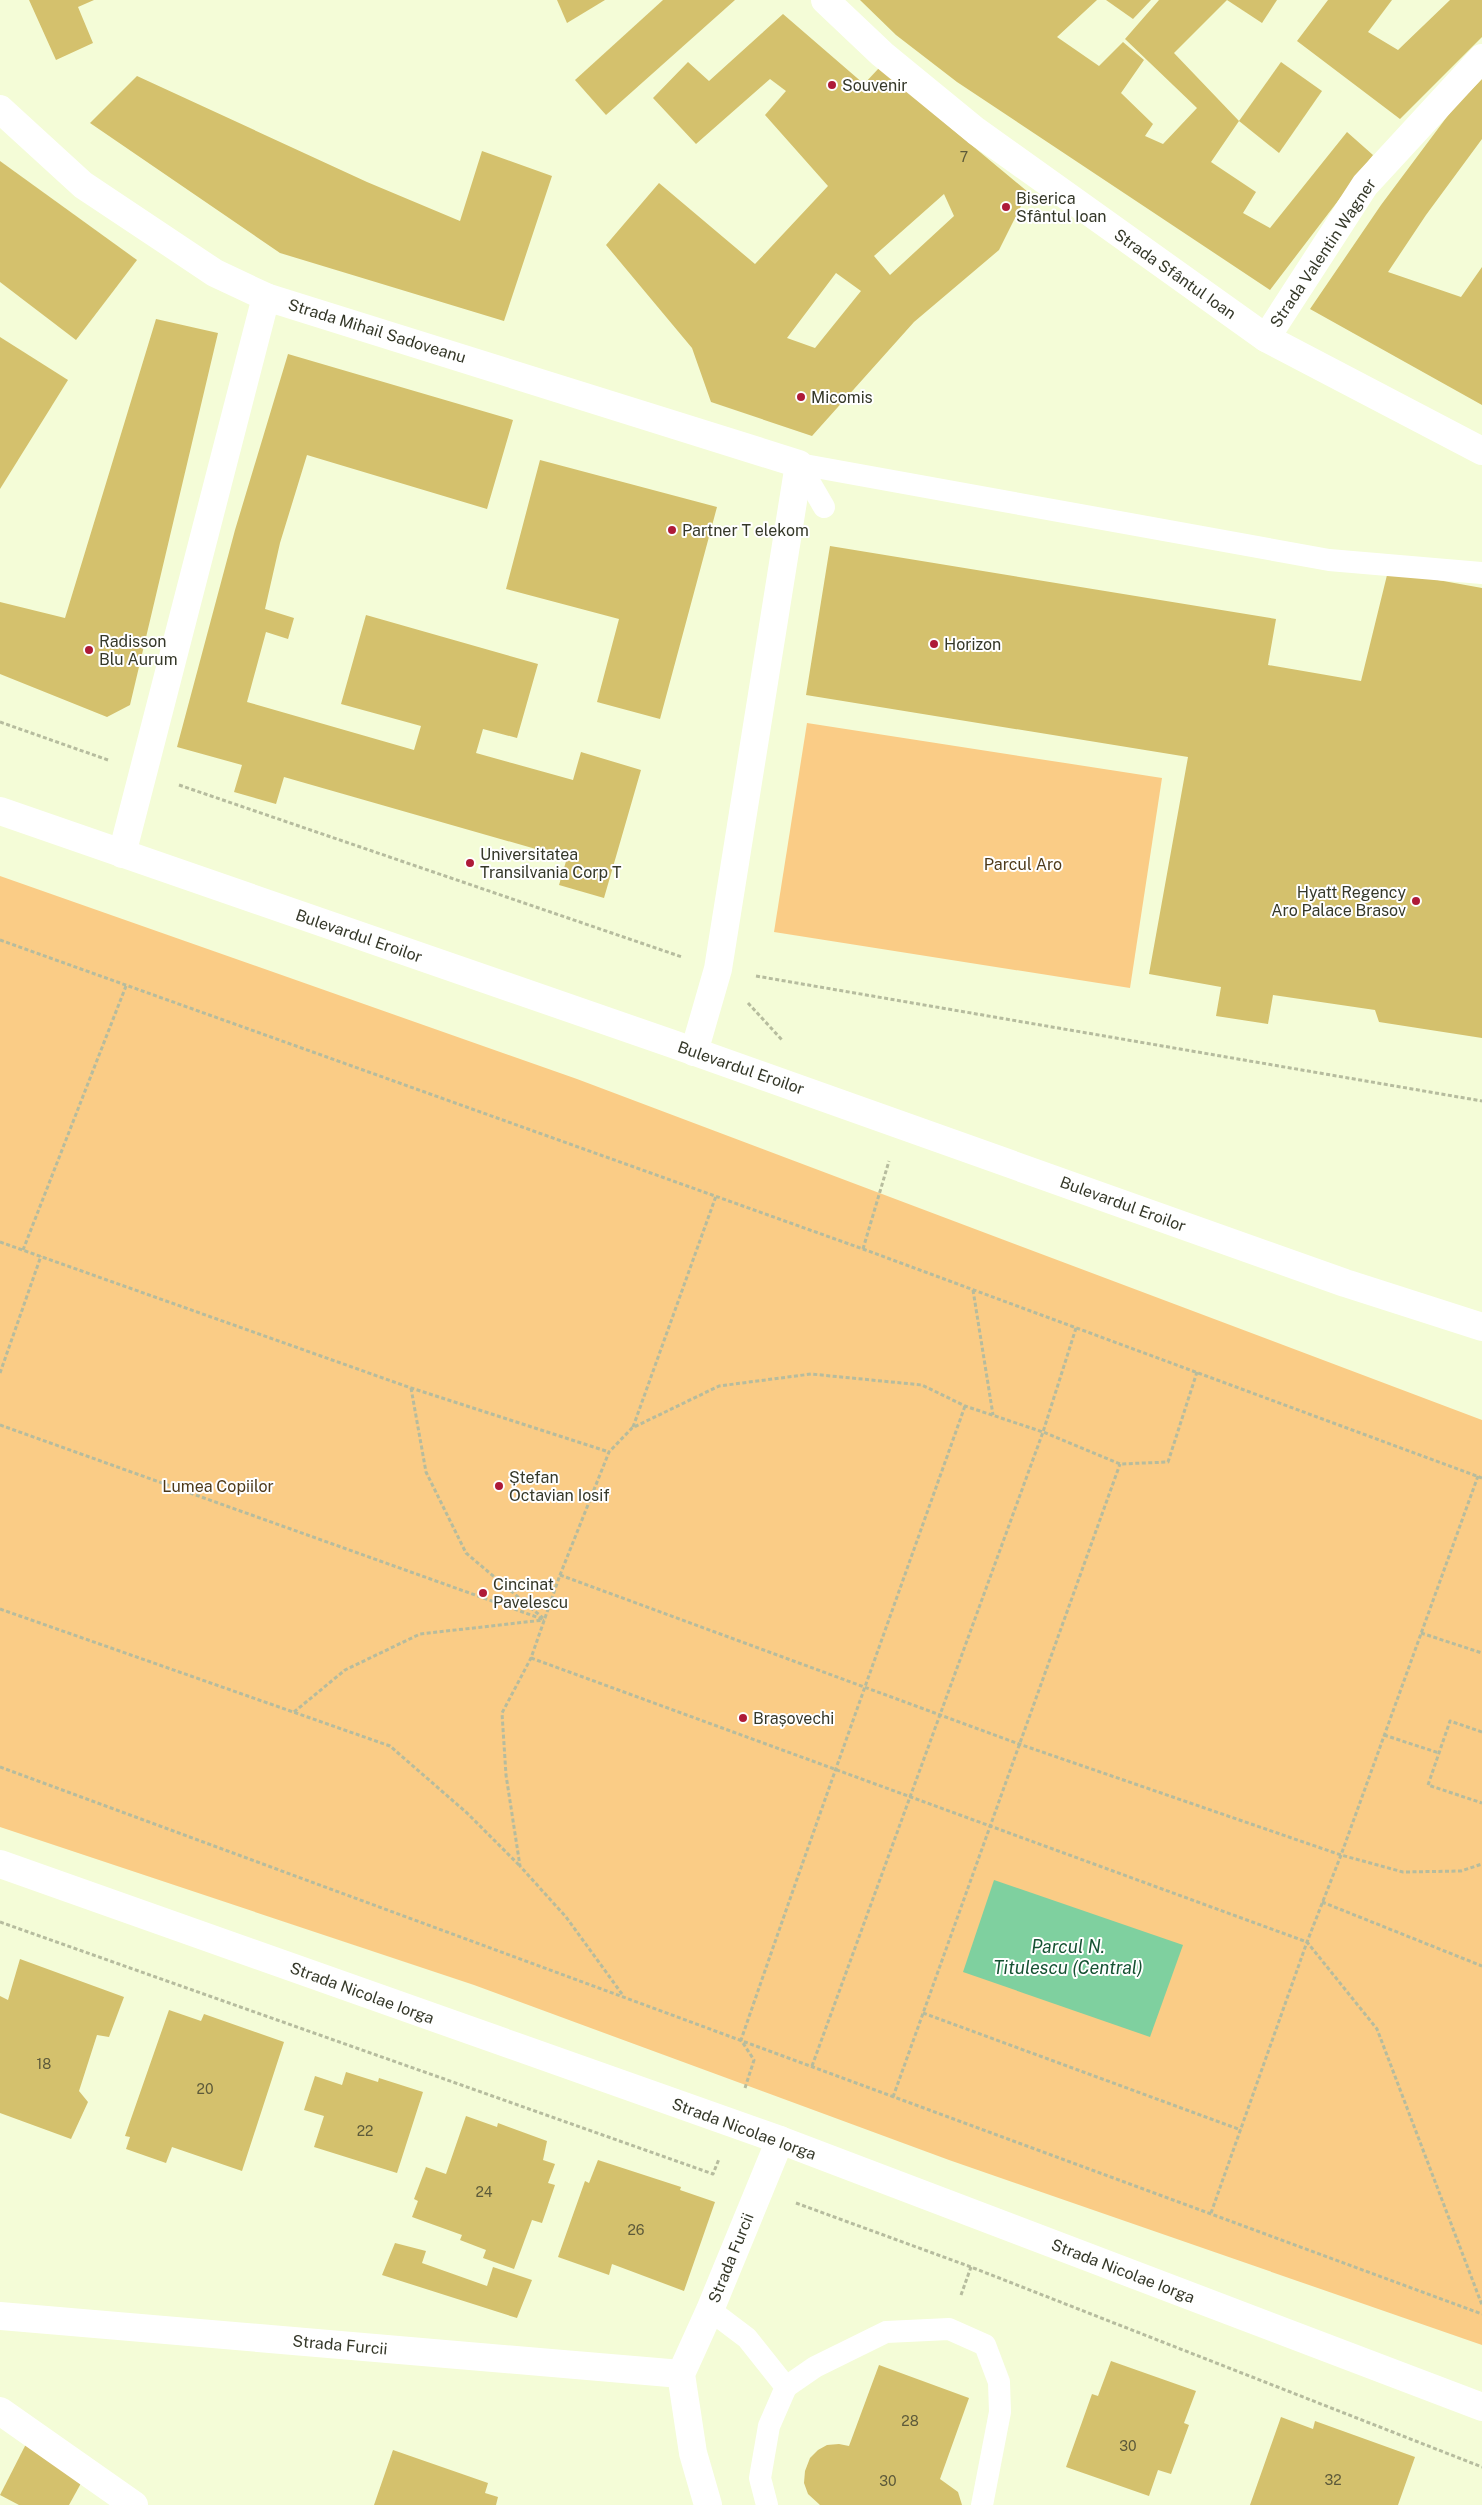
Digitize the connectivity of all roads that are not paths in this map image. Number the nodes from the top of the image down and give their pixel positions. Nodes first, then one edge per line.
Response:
1 (825, 0) edge
2 (1482, 58) edge
3 (0, 109) edge
4 (266, 297) junction
5 (1266, 338) junction
6 (1482, 451) edge
7 (799, 464) junction
8 (824, 507) dead end
9 (1482, 573) edge
10 (0, 811) edge
11 (122, 854) junction
12 (694, 1052) junction
13 (1482, 1327) edge
14 (0, 1864) edge
15 (780, 2140) junction
16 (710, 2310) junction
17 (0, 2316) edge
18 (681, 2374) junction
19 (786, 2387) junction
20 (1482, 2407) edge
21 (0, 2412) edge
22 (134, 2505) edge
23 (708, 2505) edge
24 (767, 2505) edge
25 (982, 2505) edge

1 - 5 street, Strada Sfântul Ioan
2 - 5 street, Strada Valentin Wagner
3 - 4 street, Strada Mihail Sadoveanu
4 - 7 street, Strada Mihail Sadoveanu
4 - 11 street
5 - 6 street, Strada Sfântul Ioan
7 - 8 lane
7 - 9 lane
7 - 12 street
10 - 11 street, Bulevardul Eroilor
11 - 12 street, Bulevardul Eroilor
12 - 13 street, Bulevardul Eroilor
14 - 15 street, Strada Nicolae Iorga
15 - 16 street, Strada Furcii
15 - 20 street, Strada Nicolae Iorga
16 - 18 street, Strada Furcii
16 - 19 lane
17 - 18 street, Strada Furcii
18 - 23 street
19 - 24 lane
19 - 25 lane
21 - 22 street

